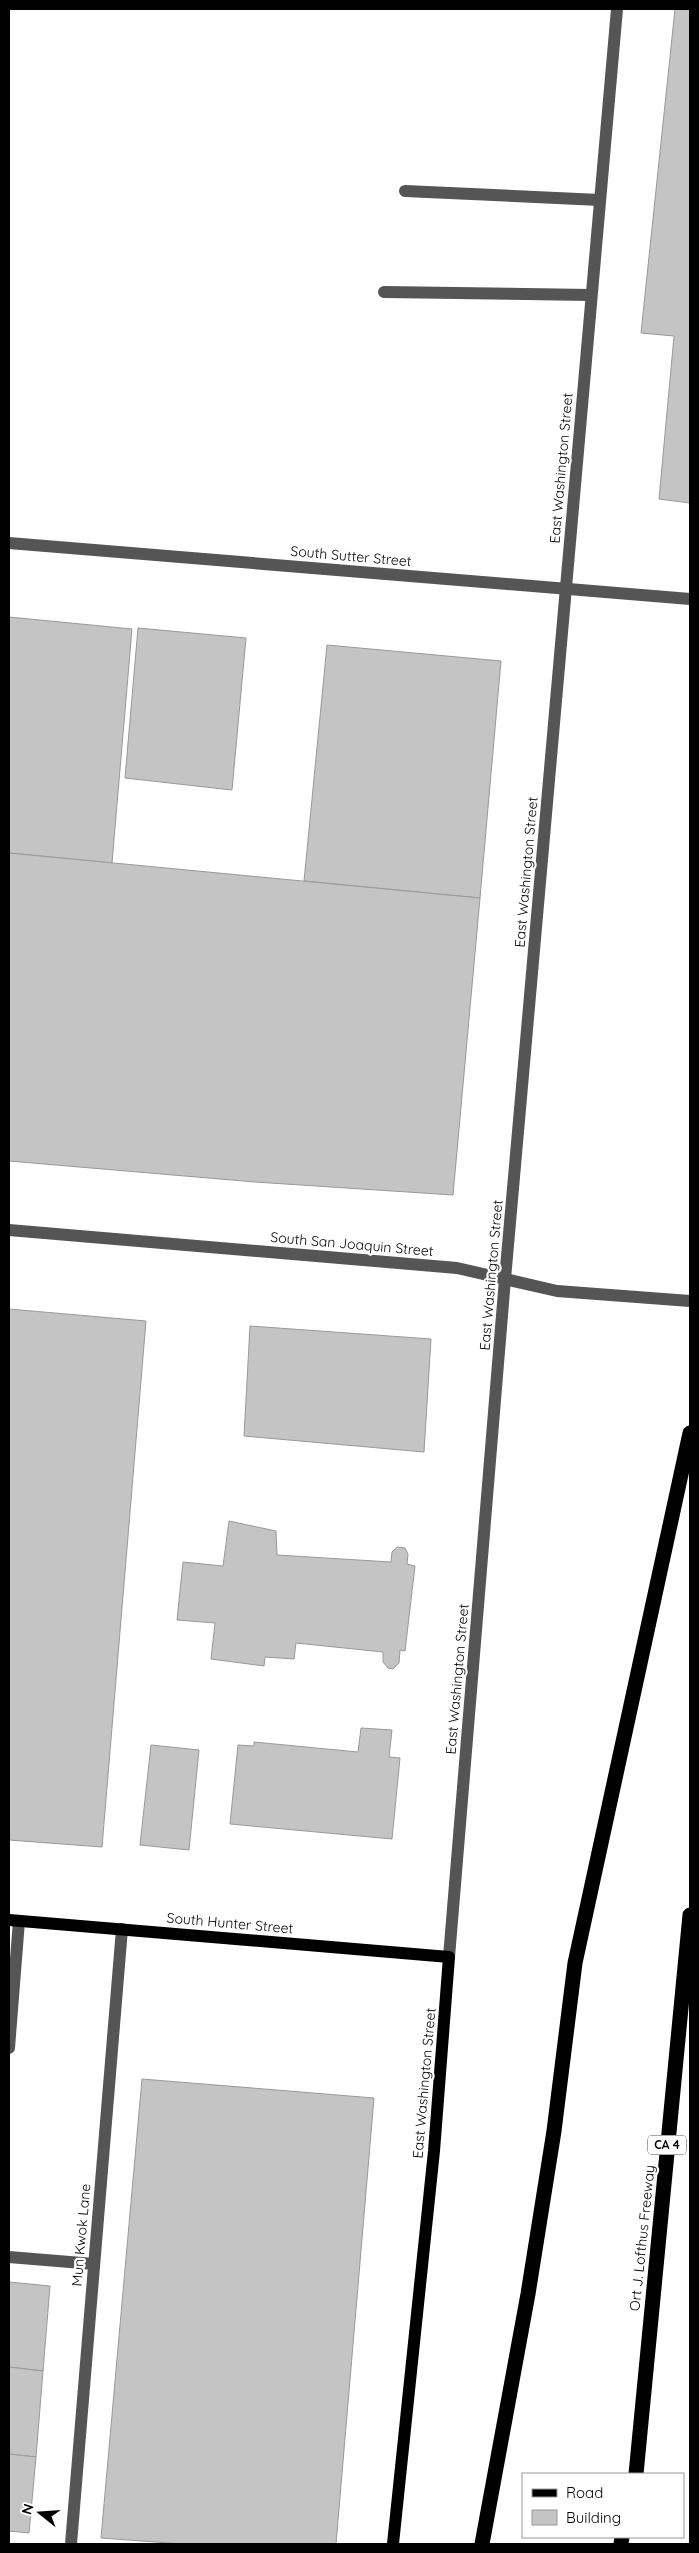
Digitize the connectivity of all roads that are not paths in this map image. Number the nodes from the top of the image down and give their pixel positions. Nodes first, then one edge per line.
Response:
1 (616, 9) edge
2 (405, 191) dead end
3 (600, 200) junction
4 (384, 292) dead end
5 (591, 295) junction
6 (9, 543) edge
7 (565, 588) junction
8 (690, 599) edge
9 (9, 1230) edge
10 (505, 1279) junction
11 (690, 1302) edge
12 (690, 1433) edge
13 (690, 1915) edge
14 (14, 1920) edge
15 (122, 1929) junction
16 (449, 1957) junction
17 (9, 2048) edge
18 (9, 2257) edge
19 (94, 2264) junction
20 (645, 2375) junction
21 (631, 2473) edge
22 (636, 2473) edge
23 (71, 2544) edge
24 (393, 2544) edge
25 (482, 2544) edge

1 - 3 street, East Washington Street
2 - 3 street
3 - 5 street, East Washington Street
4 - 5 street
5 - 7 street, East Washington Street
6 - 7 street, South Sutter Street
7 - 8 street, South Sutter Street
7 - 10 street, East Washington Street
9 - 10 street, South San Joaquin Street
10 - 11 street, South San Joaquin Street
10 - 16 street, East Washington Street
12 - 25 highway
13 - 20 highway, Ort J. Lofthus Freeway / CA 4
14 - 15 main road, South Hunter Street
14 - 17 street
15 - 16 main road, South Hunter Street
15 - 19 street, Mun Kwok Lane
16 - 24 main road, East Washington Street
18 - 19 street
19 - 23 street, Mun Kwok Lane
20 - 21 highway, CA 4
20 - 22 highway, Ort J. Lofthus Freeway / CA 4

